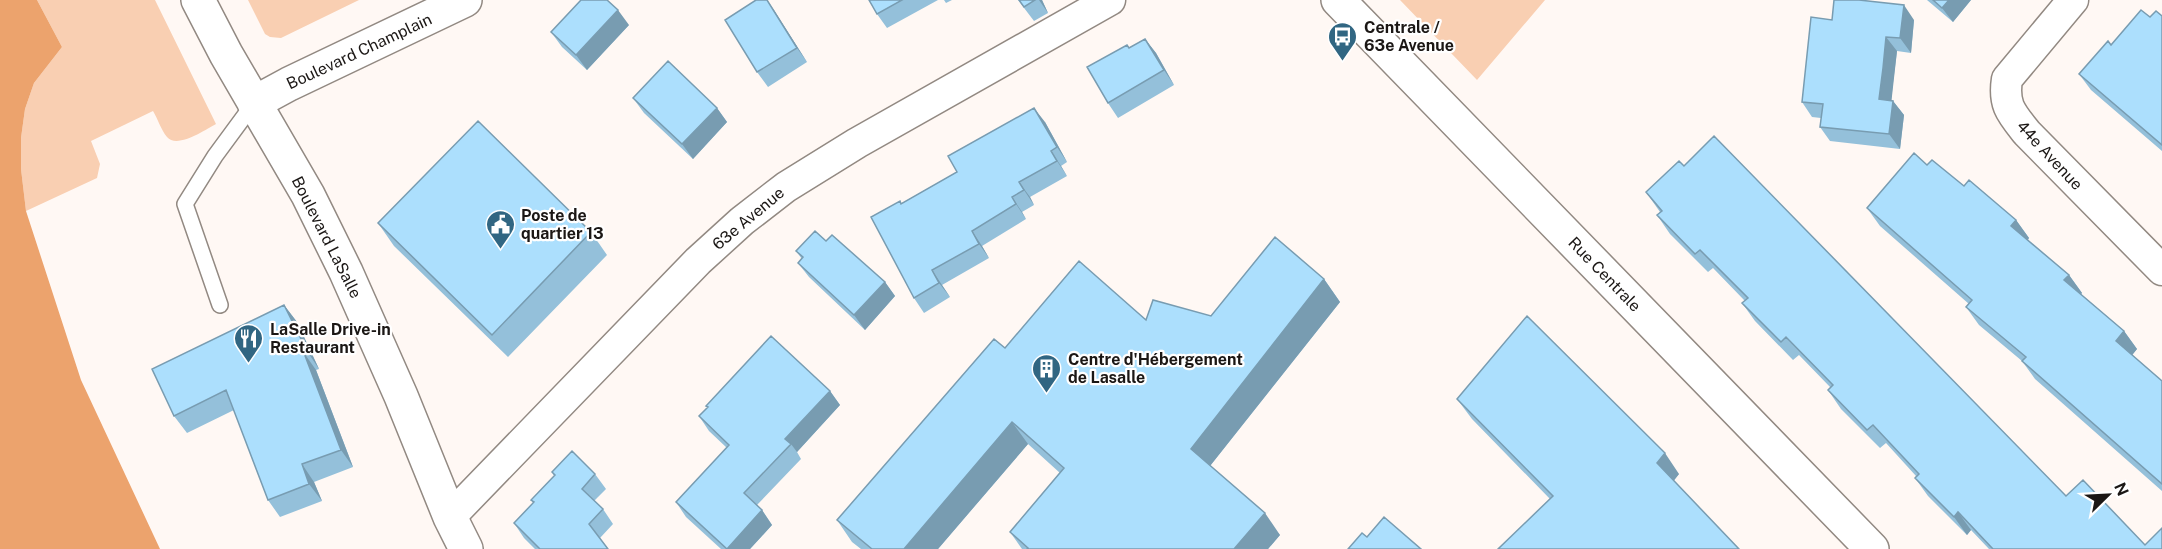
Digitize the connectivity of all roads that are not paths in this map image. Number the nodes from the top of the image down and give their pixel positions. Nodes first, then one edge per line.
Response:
1 (198, 0) edge
2 (465, 0) edge
3 (1110, 0) edge
4 (1338, 0) edge
5 (2073, 0) edge
6 (254, 103) junction
7 (2162, 270) edge
8 (220, 305) dead end
9 (450, 517) junction
10 (466, 549) edge
11 (1872, 549) edge

1 - 6 main road, Boulevard LaSalle
2 - 6 main road, Boulevard Champlain
3 - 9 street, 63e Avenue
4 - 11 main road, Rue Centrale
5 - 7 street, 44e Avenue
6 - 8 lane
6 - 9 main road, Boulevard LaSalle
9 - 10 main road, Boulevard LaSalle

